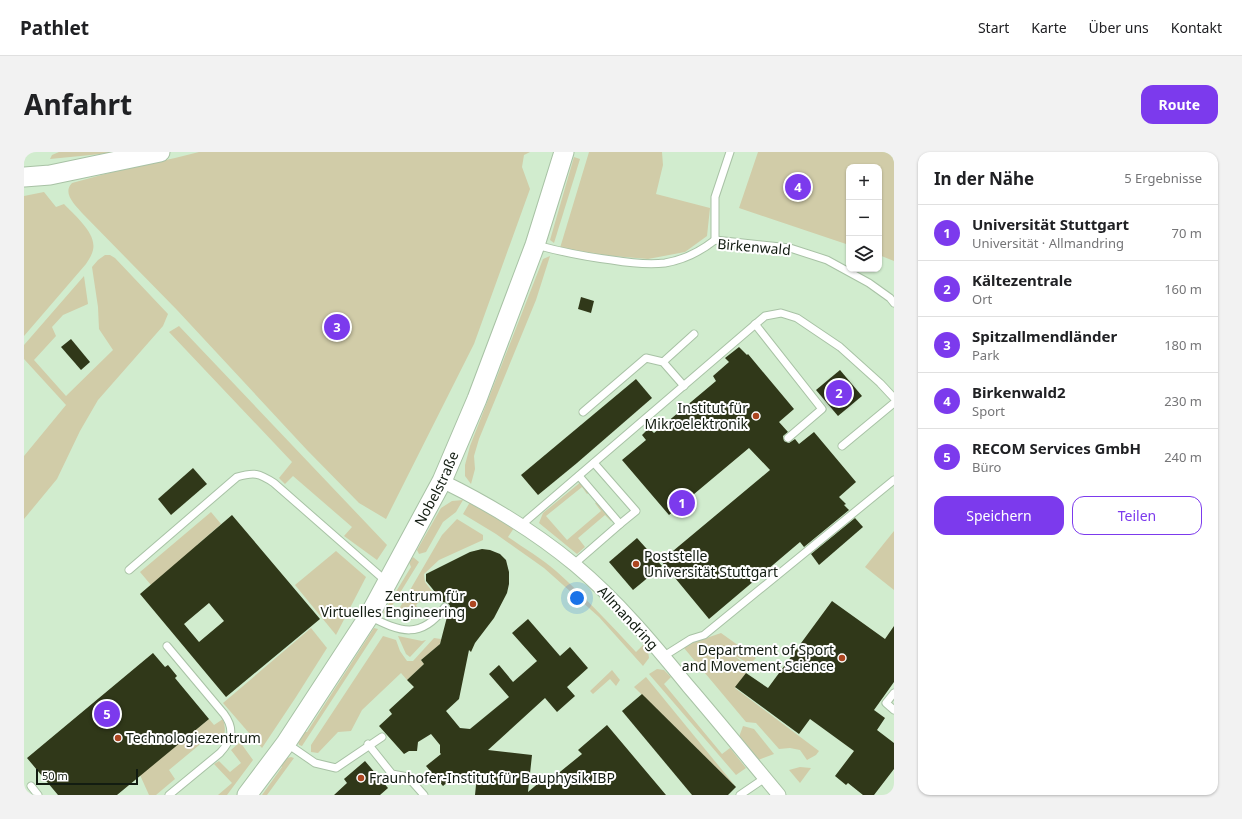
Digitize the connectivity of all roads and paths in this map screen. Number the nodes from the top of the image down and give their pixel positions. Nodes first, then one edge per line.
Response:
1 (160, 152) edge
2 (564, 152) edge
3 (730, 152) edge
4 (24, 177) edge
5 (715, 240) junction
6 (535, 245) junction
7 (894, 302) edge
8 (755, 324) junction
9 (694, 334) dead end
10 (663, 362) junction
11 (684, 386) junction
12 (894, 398) edge
13 (894, 403) edge
14 (583, 412) dead end
15 (788, 438) dead end
16 (842, 446) dead end
17 (594, 463) junction
18 (579, 476) junction
19 (894, 480) edge
20 (442, 481) junction
21 (620, 524) junction
22 (522, 525) junction
23 (574, 564) junction
24 (129, 570) dead end
25 (388, 582) junction
26 (445, 607) dead end
27 (369, 616) junction
28 (167, 646) dead end
29 (664, 656) junction
30 (894, 693) edge
31 (894, 710) edge
32 (382, 737) dead end
33 (286, 743) junction
34 (368, 744) junction
35 (765, 778) junction
36 (31, 786) dead end
37 (38, 795) edge
38 (169, 795) edge
39 (248, 795) edge
40 (424, 795) edge
41 (740, 795) edge
42 (779, 795) edge

1 - 4 street
2 - 6 street, Nobelstraße
3 - 5 lane
5 - 6 lane, Birkenwald
5 - 7 lane, Birkenwald
6 - 20 street, Nobelstraße
8 - 11 lane
8 - 12 lane
8 - 15 lane
9 - 10 lane
10 - 11 lane
10 - 14 lane
11 - 17 lane
13 - 16 lane
17 - 18 lane
17 - 21 lane
18 - 21 lane
18 - 22 lane
19 - 29 lane
20 - 22 street, Allmandring
20 - 25 street, Nobelstraße
21 - 23 lane
22 - 23 street, Allmandring
23 - 29 street, Allmandring
24 - 25 lane
25 - 27 street, Nobelstraße
26 - 27 lane
27 - 33 street, Nobelstraße
28 - 38 lane
29 - 35 street, Allmandring
30 - 31 lane
32 - 34 lane
33 - 34 lane
33 - 39 street, Nobelstraße
34 - 40 lane
35 - 41 lane
35 - 42 street, Allmandring
36 - 37 lane

